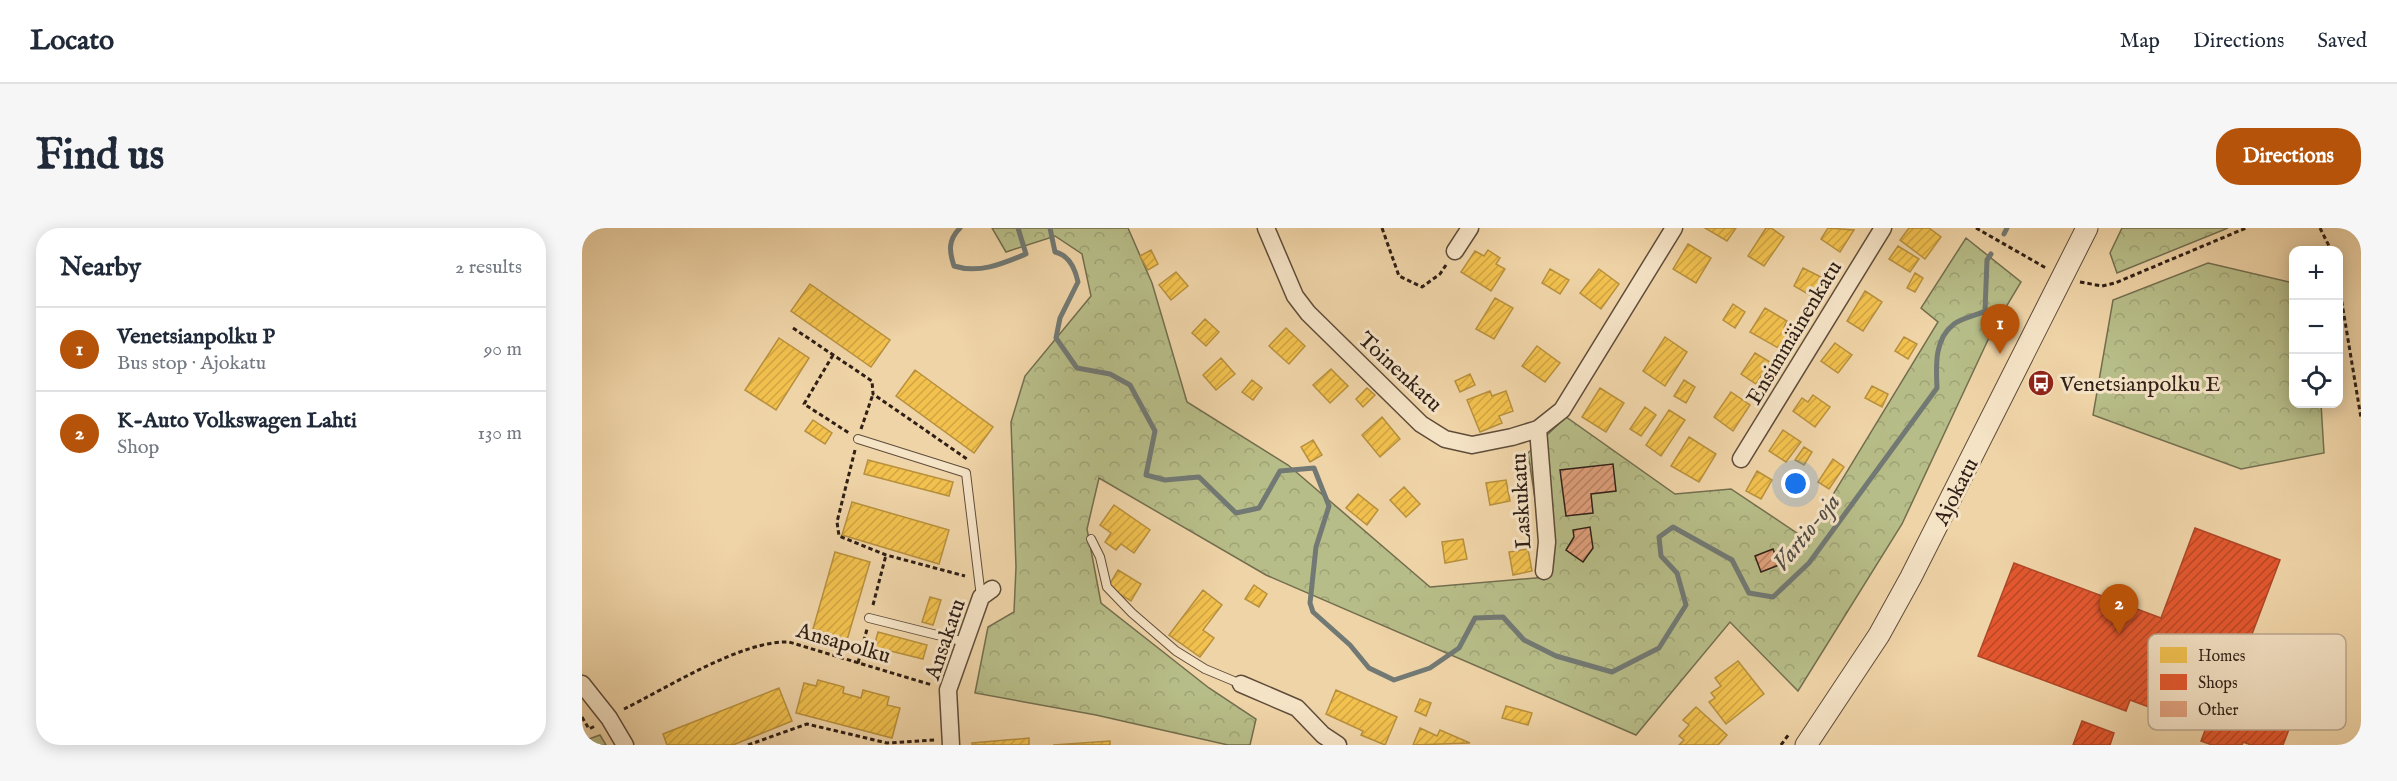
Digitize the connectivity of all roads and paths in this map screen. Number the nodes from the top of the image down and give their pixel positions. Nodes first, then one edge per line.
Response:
1 (1266, 228) edge
2 (1382, 228) edge
3 (1470, 228) edge
4 (1674, 228) edge
5 (1883, 228) edge
6 (1976, 228) edge
7 (2087, 228) edge
8 (2246, 228) edge
9 (2320, 228) edge
10 (2329, 246) edge
11 (1455, 251) joint
12 (2063, 275) junction
13 (2341, 300) edge
14 (793, 328) dead end
15 (833, 355) junction
16 (873, 394) junction
17 (2361, 418) edge
18 (1538, 429) junction
19 (858, 439) junction
20 (1741, 459) dead end
21 (966, 472) junction
22 (1091, 539) dead end
23 (1544, 571) dead end
24 (984, 588) junction
25 (870, 618) dead end
26 (965, 642) junction
27 (582, 684) edge
28 (1241, 684) joint
29 (948, 690) junction
30 (624, 709) dead end
31 (951, 742) edge
32 (625, 745) edge
33 (748, 745) edge
34 (1338, 745) edge
35 (1806, 745) edge

1 - 18 street, Toinenkatu
2 - 11 path
3 - 11 street
4 - 18 street, Toinenkatu
5 - 20 street, Ensimmäinenkatu
6 - 12 path
7 - 12 street, Ajokatu
8 - 12 path
9 - 10 path
12 - 35 street, Ajokatu
13 - 17 path
14 - 15 path
15 - 16 path
15 - 19 path
16 - 19 path
16 - 21 path
18 - 23 street, Laskukatu
19 - 21 lane
19 - 24 path
21 - 24 lane
22 - 28 lane
24 - 26 street, Ansakatu
25 - 26 lane
26 - 29 street, Ansakatu
27 - 32 street
28 - 34 street
29 - 30 path, Ansapolku
29 - 31 street, Ansakatu
31 - 33 path

